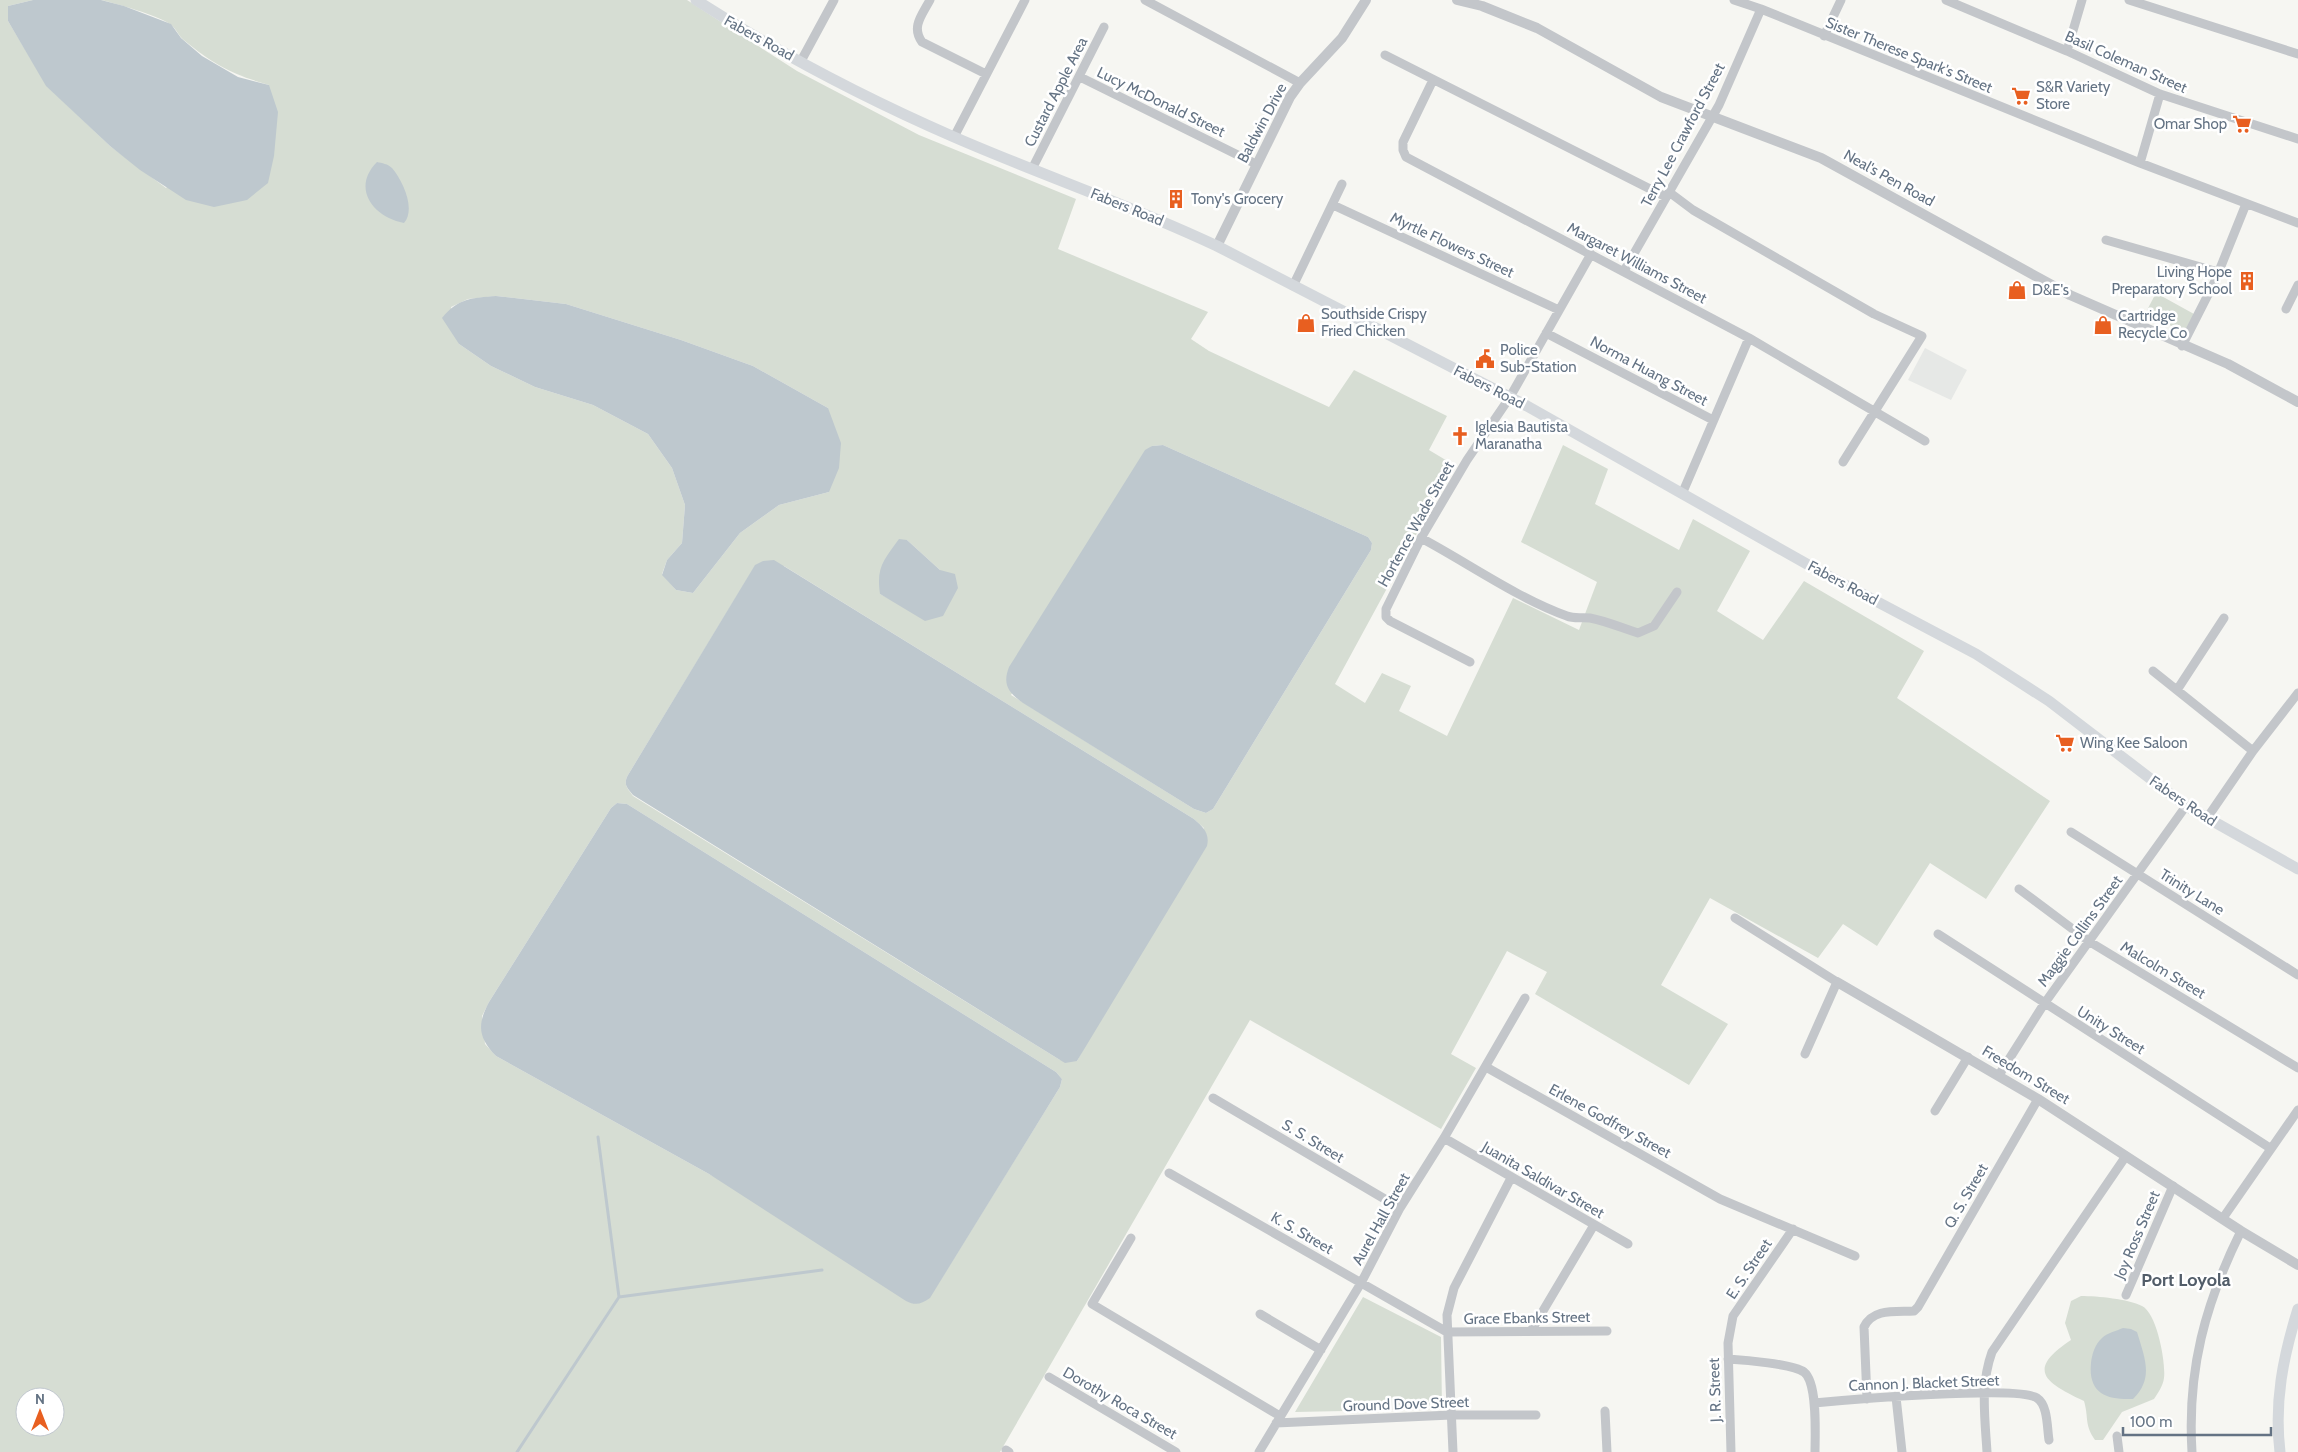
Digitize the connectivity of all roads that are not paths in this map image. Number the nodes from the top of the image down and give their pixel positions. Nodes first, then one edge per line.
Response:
1 (696, 0) edge
2 (834, 0) edge
3 (930, 0) edge
4 (1025, 0) edge
5 (1145, 0) edge
6 (1366, 0) edge
7 (1457, 0) edge
8 (1734, 0) edge
9 (1841, 0) edge
10 (1946, 0) edge
11 (2082, 0) edge
12 (2129, 0) edge
13 (1761, 8) junction
14 (1104, 27) dead end
15 (1824, 36) junction
16 (2067, 51) junction
17 (2298, 54) edge
18 (1385, 56) dead end
19 (800, 61) junction
20 (986, 74) junction
21 (1080, 77) junction
22 (1433, 80) junction
23 (1300, 83) junction
24 (2160, 94) junction
25 (1713, 116) junction
26 (954, 137) junction
27 (2298, 139) edge
28 (2140, 163) junction
29 (1256, 164) junction
30 (1032, 169) junction
31 (1342, 184) dead end
32 (1668, 195) junction
33 (2246, 204) junction
34 (1333, 205) junction
35 (2298, 223) edge
36 (2106, 240) dead end
37 (1217, 246) junction
38 (1591, 254) junction
39 (1624, 271) junction
40 (2218, 272) junction
41 (2298, 285) edge
42 (1293, 286) junction
43 (2286, 309) dead end
44 (1559, 310) junction
45 (1546, 333) junction
46 (1750, 338) junction
47 (2182, 346) junction
48 (1510, 397) junction
49 (2298, 402) edge
50 (1874, 412) junction
51 (1713, 420) junction
52 (1924, 441) dead end
53 (1843, 462) dead end
54 (1682, 494) junction
55 (1421, 538) junction
56 (1677, 592) dead end
57 (2224, 618) dead end
58 (1470, 662) dead end
59 (2153, 671) dead end
60 (2178, 690) junction
61 (2298, 693) edge
62 (2253, 751) junction
63 (2186, 806) junction
64 (2207, 818) junction
65 (2071, 832) dead end
66 (2298, 869) edge
67 (2138, 874) junction
68 (2019, 889) dead end
69 (1734, 918) dead end
70 (1938, 934) dead end
71 (2090, 942) junction
72 (2298, 974) edge
73 (1838, 982) junction
74 (1525, 998) dead end
75 (2044, 1004) junction
76 (1805, 1054) dead end
77 (1968, 1057) junction
78 (1486, 1067) junction
79 (2298, 1068) edge
80 (1999, 1075) junction
81 (1212, 1098) dead end
82 (2038, 1099) junction
83 (2298, 1110) edge
84 (1935, 1111) dead end
85 (1444, 1138) junction
86 (2270, 1148) junction
87 (2126, 1156) junction
88 (1169, 1173) dead end
89 (1512, 1178) junction
90 (2173, 1186) junction
91 (1400, 1208) junction
92 (2223, 1218) junction
93 (1594, 1225) junction
94 (1793, 1229) junction
95 (2241, 1230) junction
96 (1131, 1238) dead end
97 (1628, 1244) dead end
98 (1855, 1256) dead end
99 (2298, 1265) edge
100 (1361, 1283) junction
101 (2126, 1295) dead end
102 (2298, 1309) edge
103 (1260, 1314) dead end
104 (1731, 1327) joint
105 (1531, 1331) junction
106 (1607, 1331) dead end
107 (1447, 1332) junction
108 (1321, 1350) junction
109 (1728, 1359) junction
110 (1049, 1377) dead end
111 (1983, 1393) junction
112 (1896, 1398) junction
113 (1867, 1399) junction
114 (1814, 1402) junction
115 (1605, 1411) dead end
116 (1451, 1415) junction
117 (1536, 1415) dead end
118 (1278, 1420) junction
119 (2117, 1436) dead end
120 (2049, 1440) dead end
121 (1176, 1452) edge
122 (1259, 1452) edge
123 (1453, 1452) edge
124 (1607, 1452) edge
125 (1731, 1452) edge
126 (1815, 1452) edge
127 (1902, 1452) edge
128 (1987, 1452) edge
129 (2119, 1452) edge
130 (2192, 1452) edge
131 (2280, 1452) edge

1 - 19 main road, Fabers Road
2 - 19 street
3 - 20 street
4 - 20 street
5 - 23 street
6 - 23 street, Baldwin Drive
7 - 25 street, Neal's Pen Road
8 - 13 street, Sister Therese Spark's Street
9 - 15 street
10 - 16 street, Basil Coleman Street
11 - 16 street
12 - 17 street
13 - 15 street, Sister Therese Spark's Street
13 - 25 street, Terry Lee Crawford Street
14 - 21 street, Custard Apple Area
15 - 28 street, Sister Therese Spark's Street
16 - 24 street, Basil Coleman Street
18 - 22 street
19 - 26 main road, Fabers Road
20 - 26 street
21 - 29 street, Lucy McDonald Street
21 - 30 street, Custard Apple Area
22 - 32 street
22 - 38 street, Margaret Williams Street
23 - 29 street, Baldwin Drive
24 - 27 street, Basil Coleman Street
24 - 28 street
25 - 32 street, Terry Lee Crawford Street
25 - 47 street, Neal's Pen Road
26 - 30 main road, Fabers Road
28 - 33 street, Sister Therese Spark's Street
29 - 37 street, Baldwin Drive
30 - 37 main road, Fabers Road
31 - 34 street
32 - 39 street, Terry Lee Crawford Street
32 - 50 street
33 - 35 street, Sister Therese Spark's Street
33 - 40 street
34 - 42 street
34 - 44 street, Myrtle Flowers Street
36 - 40 street
37 - 42 main road, Fabers Road
38 - 39 street, Margaret Williams Street
38 - 44 street, Hortence Wade Street
39 - 46 street, Margaret Williams Street
40 - 47 street
41 - 43 street
42 - 48 main road, Fabers Road
44 - 45 street, Hortence Wade Street
45 - 48 street, Hortence Wade Street
45 - 51 street, Norma Huang Street
46 - 50 street, Margaret Williams Street
46 - 51 street
47 - 49 street, Neal's Pen Road
48 - 54 main road, Fabers Road
48 - 55 street, Hortence Wade Street
50 - 52 street, Margaret Williams Street
50 - 53 street
51 - 54 street
54 - 63 main road, Fabers Road
55 - 56 street
55 - 58 street, Hortence Wade Street
57 - 60 street
59 - 60 street
60 - 62 street
61 - 62 street
62 - 64 street
63 - 64 main road, Fabers Road
63 - 67 street, Maggie Collins Street
64 - 66 main road, Fabers Road
65 - 67 street, Trinity Lane
67 - 71 street, Maggie Collins Street
67 - 72 street, Trinity Lane
68 - 71 street, Malcolm Street
69 - 73 street, Freedom Street
70 - 75 street, Unity Street
71 - 75 street, Maggie Collins Street
71 - 79 street, Malcolm Street
73 - 76 street
73 - 77 street, Freedom Street
74 - 78 street, Aurel Hall Street
75 - 80 street, Maggie Collins Street
75 - 86 street, Unity Street
77 - 80 street, Freedom Street
77 - 84 street
78 - 85 street, Aurel Hall Street
78 - 94 street, Erlene Godfrey Street
80 - 82 street, Freedom Street
81 - 91 street, S. S. Street
82 - 87 street, Freedom Street
82 - 113 street, Q. S. Street
83 - 86 street
85 - 89 street, Juanita Saldivar Street
85 - 91 street, Aurel Hall Street
86 - 92 street
87 - 90 street, Freedom Street
87 - 111 street
88 - 100 street, K. S. Street
89 - 93 street, Juanita Saldivar Street
89 - 107 street
90 - 92 street, Freedom Street
90 - 101 street, Joy Ross Street
91 - 100 street, Aurel Hall Street
92 - 95 street, Freedom Street
93 - 97 street, Juanita Saldivar Street
93 - 105 street
94 - 98 street, Erlene Godfrey Street
94 - 104 street, E. S. Street
95 - 99 street, Freedom Street
95 - 130 street
96 - 118 street
100 - 107 street, K. S. Street
100 - 108 street, Aurel Hall Street
102 - 131 main road
103 - 108 street
104 - 109 street, J. R. Street
105 - 106 street, Grace Ebanks Street
105 - 107 street, Grace Ebanks Street
107 - 116 street
108 - 118 street, Aurel Hall Street
109 - 114 street
109 - 125 street, J. R. Street
110 - 121 street, Dorothy Roca Street
111 - 112 street, Cannon J. Blacket Street
111 - 120 street, Cannon J. Blacket Street
111 - 128 street
112 - 113 street, Cannon J. Blacket Street
112 - 127 street
113 - 114 street, Cannon J. Blacket Street
114 - 126 street
115 - 124 street
116 - 117 street, Ground Dove Street
116 - 118 street, Ground Dove Street
116 - 123 street
118 - 122 street, Aurel Hall Street
119 - 129 street

